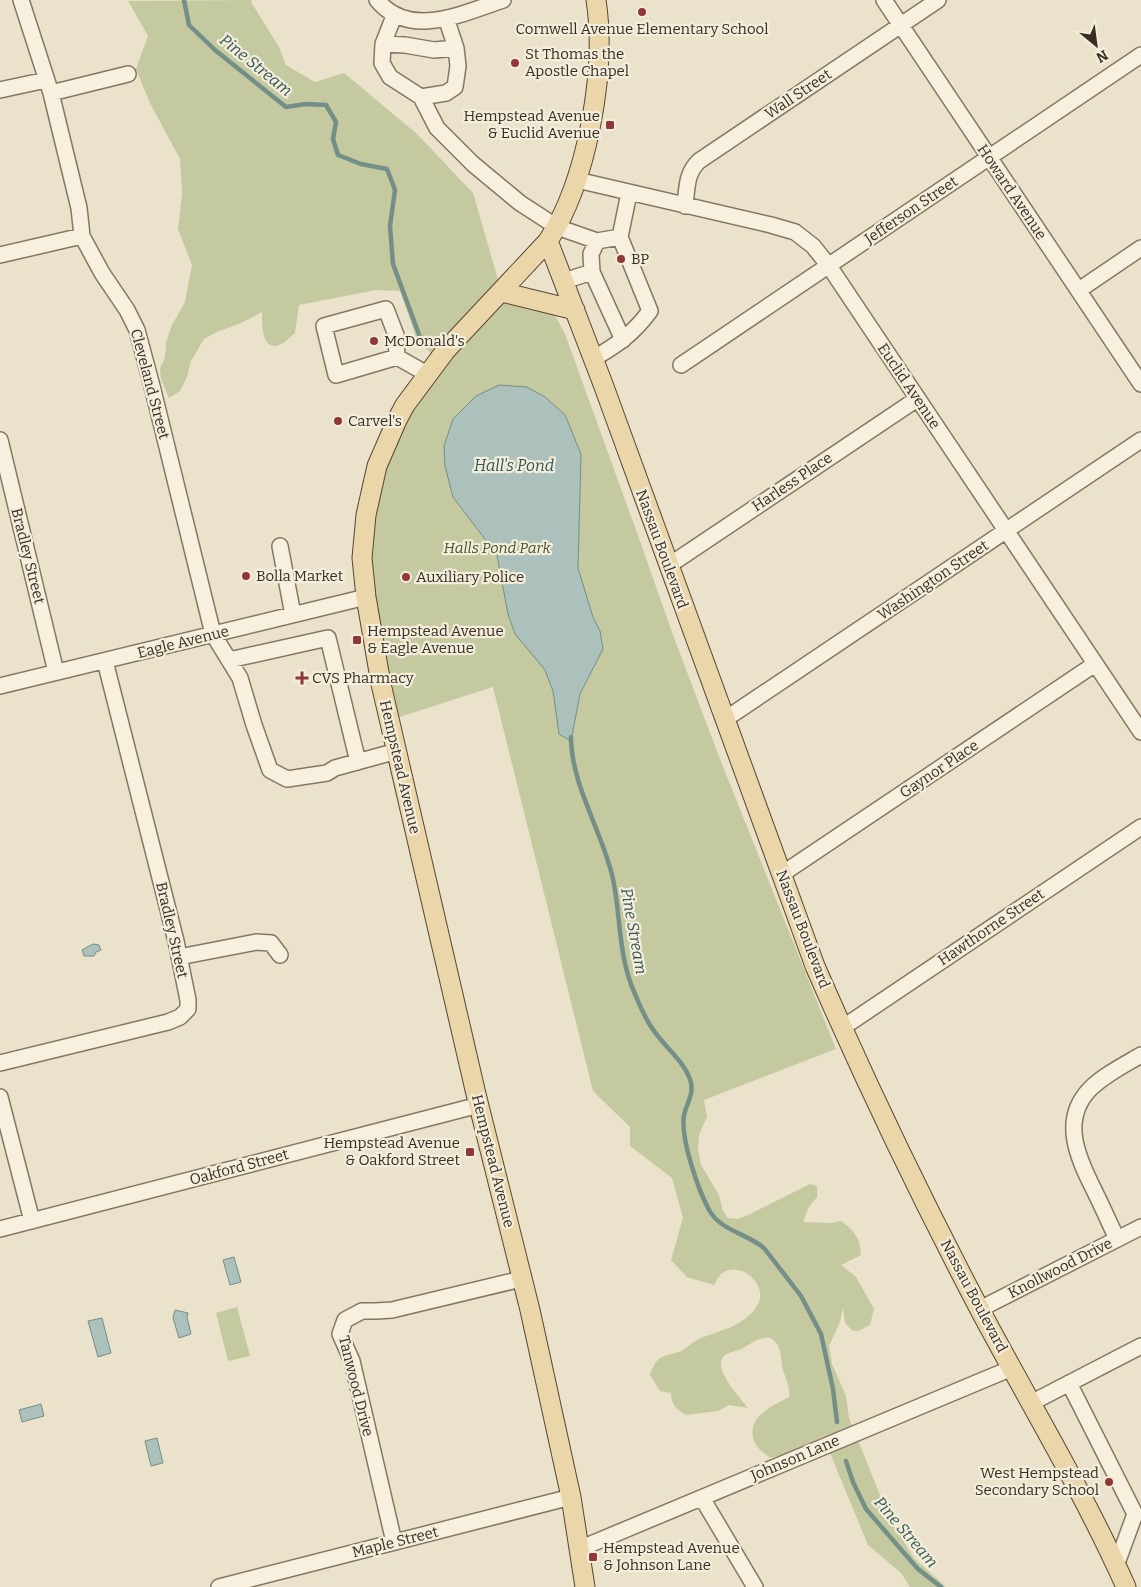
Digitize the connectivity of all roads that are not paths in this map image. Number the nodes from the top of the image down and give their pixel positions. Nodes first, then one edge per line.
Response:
1 (21, 0) edge
2 (377, 0) edge
3 (503, 0) edge
4 (596, 0) edge
5 (884, 0) edge
6 (938, 0) edge
7 (394, 16) junction
8 (446, 18) junction
9 (901, 25) junction
10 (383, 44) junction
11 (456, 48) junction
12 (1141, 55) edge
13 (128, 74) dead end
14 (49, 86) junction
15 (0, 90) edge
16 (421, 97) junction
17 (989, 157) junction
18 (577, 180) junction
19 (629, 193) junction
20 (685, 206) junction
21 (552, 234) junction
22 (82, 236) junction
23 (620, 236) junction
24 (597, 241) junction
25 (1141, 248) edge
26 (0, 255) edge
27 (829, 266) junction
28 (592, 272) junction
29 (564, 281) junction
30 (1079, 290) junction
31 (502, 292) junction
32 (575, 310) junction
33 (623, 340) junction
34 (397, 357) junction
35 (593, 359) junction
36 (681, 365) dead end
37 (427, 374) junction
38 (1141, 384) edge
39 (917, 399) junction
40 (0, 440) edge
41 (1141, 440) edge
42 (1006, 531) junction
43 (280, 546) dead end
44 (668, 566) junction
45 (366, 598) junction
46 (293, 615) junction
47 (213, 634) junction
48 (229, 660) junction
49 (105, 661) junction
50 (1095, 664) junction
51 (56, 672) junction
52 (0, 686) edge
53 (724, 720) junction
54 (1141, 732) edge
55 (396, 751) junction
56 (358, 762) junction
57 (1141, 827) edge
58 (782, 874) junction
59 (280, 955) dead end
60 (179, 957) junction
61 (842, 1028) junction
62 (1141, 1054) edge
63 (0, 1063) edge
64 (0, 1096) edge
65 (479, 1105) junction
66 (32, 1221) junction
67 (1141, 1227) edge
68 (0, 1229) edge
69 (1117, 1239) junction
70 (522, 1278) junction
71 (980, 1309) junction
72 (1141, 1346) edge
73 (1012, 1368) junction
74 (1069, 1383) junction
75 (1031, 1403) junction
76 (571, 1497) junction
77 (702, 1498) junction
78 (394, 1542) junction
79 (579, 1549) junction
80 (1116, 1566) junction
81 (219, 1587) edge
82 (585, 1587) edge
83 (755, 1587) edge
84 (1126, 1587) edge

1 - 14 street, Cleveland Street
2 - 7 street
3 - 8 street
4 - 18 main road, Hempstead Avenue
5 - 9 street, Howard Avenue
6 - 9 street, Wall Street
7 - 8 street
7 - 10 street
8 - 11 street
9 - 17 street, Howard Avenue
9 - 20 street, Wall Street
10 - 11 street
10 - 16 street
11 - 16 street
12 - 17 street, Jefferson Street
13 - 14 street
14 - 15 street
14 - 22 street, Cleveland Street
16 - 21 street
17 - 27 street, Jefferson Street
17 - 30 street, Howard Avenue
18 - 19 street, Euclid Avenue
18 - 21 main road, Hempstead Avenue
19 - 20 street, Euclid Avenue
19 - 23 street
20 - 27 street, Euclid Avenue
21 - 24 street
21 - 29 main road, Nassau Boulevard
21 - 31 main road, Hempstead Avenue
22 - 26 street
22 - 47 street, Cleveland Street
23 - 24 street
23 - 33 street
24 - 28 street
25 - 30 street
27 - 36 street, Jefferson Street
27 - 39 street, Euclid Avenue
28 - 29 street
28 - 33 street
29 - 32 main road, Nassau Boulevard
30 - 38 street, Howard Avenue
31 - 32 main road
31 - 37 main road, Hempstead Avenue
32 - 35 main road, Nassau Boulevard
33 - 35 street
34 - 34 street
34 - 37 street
35 - 44 main road, Nassau Boulevard
37 - 45 main road, Hempstead Avenue
39 - 42 street, Euclid Avenue
39 - 44 street, Harless Place
40 - 51 street, Bradley Street
41 - 42 street, Washington Street
42 - 50 street, Euclid Avenue
42 - 53 street, Washington Street
43 - 46 street
44 - 53 main road, Nassau Boulevard
45 - 46 street, Eagle Avenue
45 - 55 main road, Hempstead Avenue
46 - 47 street, Eagle Avenue
47 - 48 street, Cleveland Street
47 - 49 street, Eagle Avenue
48 - 56 street, Cleveland Street
48 - 56 street
49 - 51 street, Eagle Avenue
49 - 60 street, Bradley Street
50 - 54 street, Euclid Avenue
50 - 58 street, Gaynor Place
51 - 52 street, Eagle Avenue
53 - 58 main road, Nassau Boulevard
55 - 56 street
55 - 65 main road, Hempstead Avenue
57 - 61 street, Hawthorne Street
58 - 61 main road, Nassau Boulevard
59 - 60 street
60 - 63 street, Bradley Street
61 - 71 main road, Nassau Boulevard
62 - 69 street
64 - 66 street
65 - 66 street, Oakford Street
65 - 70 main road, Hempstead Avenue
66 - 68 street, Oakford Street
67 - 69 street, Knollwood Drive
69 - 71 street, Knollwood Drive
70 - 76 main road, Hempstead Avenue
70 - 78 street, Tanwood Drive
71 - 73 main road, Nassau Boulevard
72 - 74 street
73 - 75 main road, Nassau Boulevard
73 - 77 street, Johnson Lane
74 - 75 street
74 - 80 street
75 - 80 main road, Nassau Boulevard
76 - 78 street, Maple Street
76 - 79 main road, Hempstead Avenue
77 - 79 street, Johnson Lane
77 - 83 street
78 - 81 street, Maple Street
79 - 82 main road, Hempstead Avenue
80 - 84 main road, Nassau Boulevard

